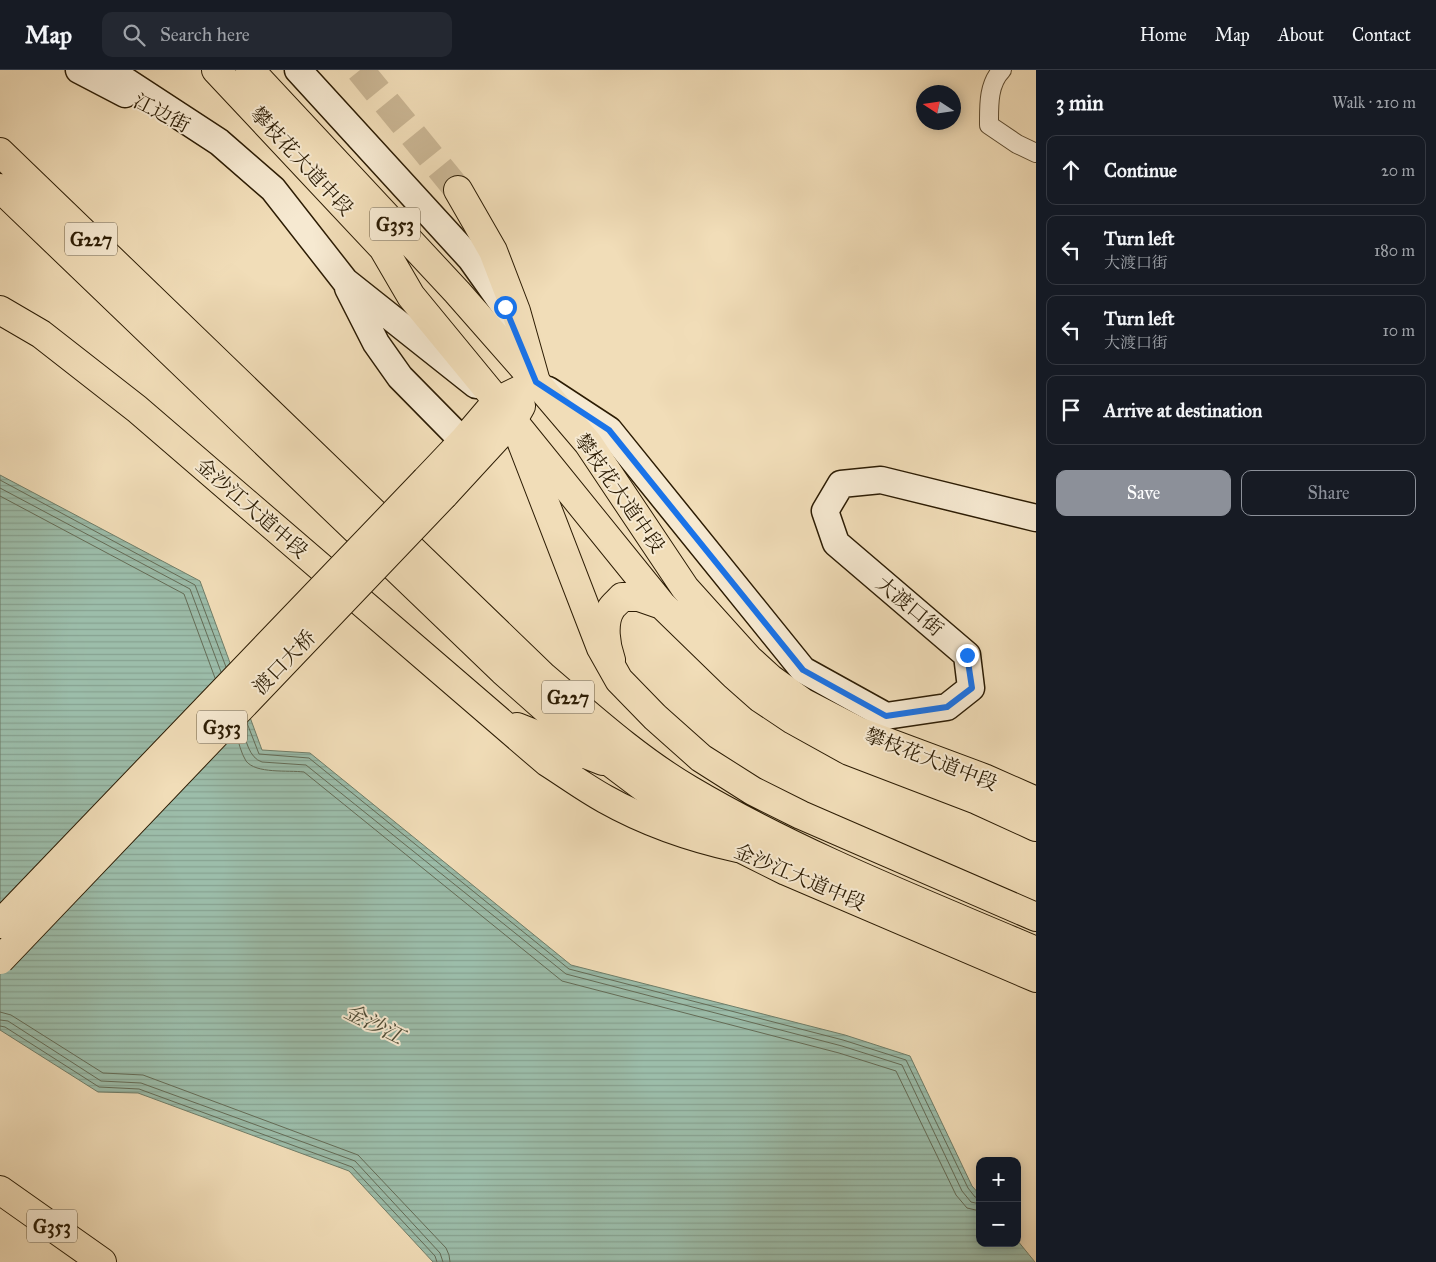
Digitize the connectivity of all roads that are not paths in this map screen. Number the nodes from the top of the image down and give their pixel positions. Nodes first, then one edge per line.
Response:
1 (79, 70) edge
2 (109, 70) edge
3 (216, 70) edge
4 (250, 70) edge
5 (298, 70) edge
6 (1002, 70) edge
7 (219, 142) junction
8 (0, 152) edge
9 (1036, 153) edge
10 (0, 188) edge
11 (458, 190) tunnel mouth
12 (344, 281) junction
13 (0, 310) edge
14 (173, 336) junction
15 (536, 382) junction
16 (505, 411) junction
17 (463, 441) junction
18 (435, 487) junction
19 (1036, 518) edge
20 (662, 605) junction
21 (619, 680) junction
22 (495, 718) junction
23 (614, 766) junction
24 (689, 790) junction
25 (1036, 802) edge
26 (1036, 827) edge
27 (742, 849) junction
28 (1036, 916) edge
29 (0, 924) edge
30 (1036, 951) edge
31 (0, 960) edge
32 (1036, 978) edge
33 (0, 1190) edge
34 (102, 1262) edge

1 - 7 street, 江边街
2 - 7 street
3 - 16 main road, 攀枝花大道中段
4 - 15 main road, 攀枝花大道中段 / G353
5 - 15 street
6 - 9 street
7 - 12 street
8 - 14 main road, G227
10 - 14 main road, G227
11 - 15 main road
12 - 16 street
12 - 17 street
13 - 22 main road, 金沙江大道中段, bridge
14 - 23 main road, G227
14 - 24 main road, G227
15 - 16 main road, G353
15 - 19 street, 大渡口街
15 - 25 main road, 攀枝花大道中段
16 - 17 main road, G353
16 - 18 main road, G353
16 - 20 main road, 攀枝花大道中段
16 - 21 main road
17 - 18 main road, G353
18 - 29 main road, 渡口大桥 / G353, bridge
18 - 31 main road, 渡口大桥 / G353, bridge
20 - 21 main road
20 - 26 main road, 攀枝花大道中段
21 - 28 main road
22 - 23 main road, 金沙江大道中段
22 - 27 main road, 金沙江大道中段
23 - 24 main road, 金沙江大道中段
23 - 27 main road, G227
24 - 30 main road, G227
27 - 32 main road, 金沙江大道中段 / G227
33 - 34 main road, G353

